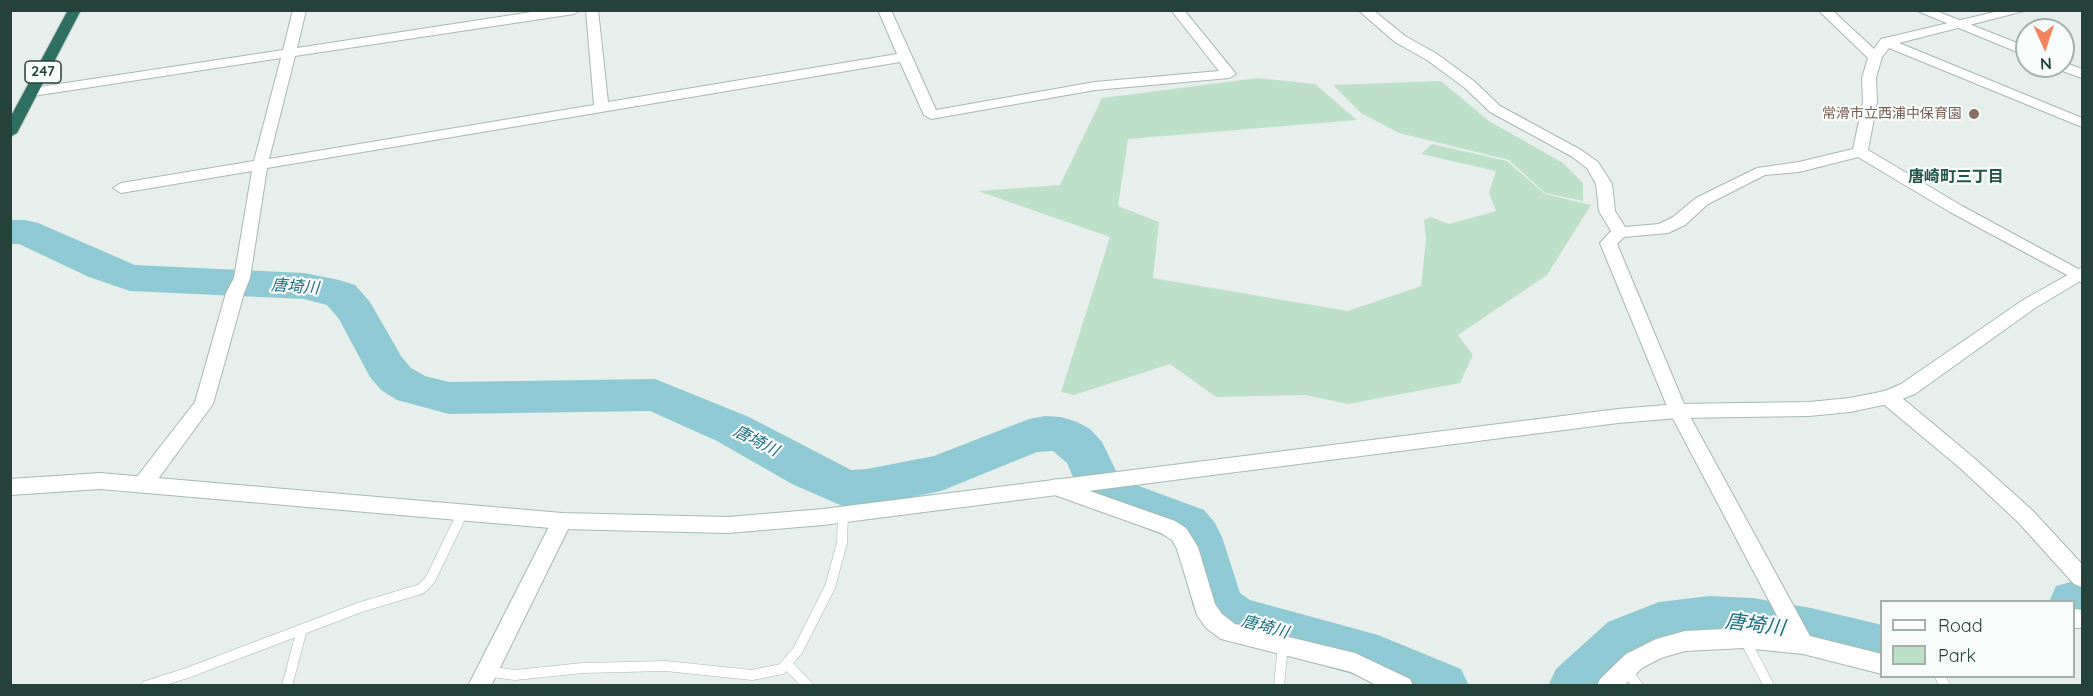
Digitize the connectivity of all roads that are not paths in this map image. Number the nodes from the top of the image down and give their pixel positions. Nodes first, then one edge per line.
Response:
1 (75, 10) edge
2 (300, 10) edge
3 (574, 10) edge
4 (592, 10) edge
5 (884, 10) edge
6 (1177, 10) edge
7 (1364, 10) edge
8 (1824, 10) edge
9 (1921, 10) edge
10 (2022, 10) edge
11 (1958, 25) junction
12 (1886, 42) junction
13 (2015, 47) edge
14 (288, 53) junction
15 (903, 57) junction
16 (1875, 57) junction
17 (33, 92) junction
18 (601, 108) junction
19 (2082, 123) edge
20 (10, 132) edge
21 (1860, 152) junction
22 (260, 166) junction
23 (121, 188) dead end
24 (1620, 232) junction
25 (2081, 276) edge
26 (1888, 397) junction
27 (1678, 411) junction
28 (143, 484) junction
29 (1057, 486) junction
30 (10, 487) edge
31 (463, 512) junction
32 (843, 515) junction
33 (562, 521) junction
34 (2082, 578) edge
35 (302, 629) junction
36 (1744, 638) junction
37 (1802, 643) junction
38 (1283, 645) junction
39 (787, 664) junction
40 (1880, 664) edge
41 (1632, 677) edge
42 (482, 678) edge
43 (146, 686) edge
44 (287, 686) edge
45 (808, 686) edge
46 (1278, 686) edge
47 (1402, 686) edge
48 (1608, 686) edge
49 (1769, 686) edge

1 - 17 highway, 247
2 - 14 street
3 - 14 street
4 - 18 street
5 - 15 street
6 - 15 street
7 - 24 street
8 - 16 street
9 - 11 street
10 - 11 street
11 - 12 street
11 - 13 street
12 - 16 street
12 - 19 street
14 - 17 street
14 - 22 street
15 - 18 street
16 - 21 street
17 - 20 highway, 247
18 - 22 street
21 - 24 street
21 - 25 street
22 - 23 street
22 - 28 street
24 - 27 street
25 - 26 street
26 - 27 street
26 - 34 street
27 - 29 street
27 - 37 street
28 - 30 street
28 - 31 street
29 - 32 street
29 - 38 street
31 - 33 street
31 - 35 lane
32 - 33 street
32 - 39 lane
33 - 42 street
35 - 43 lane
35 - 44 lane
36 - 37 street
36 - 41 street
36 - 49 lane
37 - 40 street
38 - 46 lane
38 - 47 street
39 - 42 lane
39 - 45 lane
41 - 48 street

